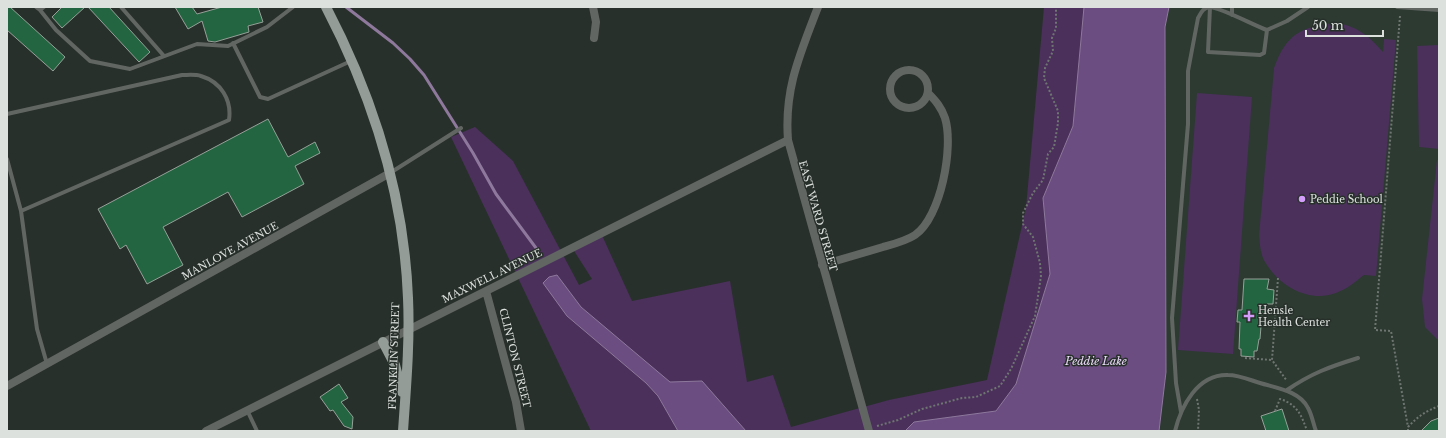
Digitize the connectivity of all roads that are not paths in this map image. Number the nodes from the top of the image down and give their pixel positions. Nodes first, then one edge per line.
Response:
1 (36, 7) edge
2 (121, 7) edge
3 (293, 7) edge
4 (326, 7) edge
5 (593, 7) edge
6 (818, 7) edge
7 (1232, 7) edge
8 (1308, 7) edge
9 (1397, 7) edge
10 (1210, 8) edge
11 (42, 9) edge
12 (1439, 10) edge
13 (1232, 15) junction
14 (1267, 30) junction
15 (594, 38) dead end
16 (234, 43) junction
17 (164, 56) junction
18 (351, 60) junction
19 (928, 93) junction
20 (7, 114) edge
21 (461, 128) dead end
22 (788, 140) junction
23 (7, 158) edge
24 (390, 173) junction
25 (21, 211) junction
26 (822, 265) junction
27 (486, 291) junction
28 (409, 329) junction
29 (383, 342) junction
30 (1358, 358) dead end
31 (47, 364) junction
32 (7, 386) edge
33 (1287, 390) junction
34 (405, 402) junction
35 (247, 410) junction
36 (1180, 412) junction
37 (868, 430) edge
38 (206, 431) edge
39 (257, 431) edge
40 (403, 431) edge
41 (521, 431) edge
42 (1175, 431) edge
43 (1316, 431) edge

1 - 11 lane
2 - 17 lane
3 - 16 lane
4 - 18 main road, FRANKLIN STREET
5 - 15 street
6 - 22 street, EAST WARD STREET
7 - 13 lane
8 - 14 lane
9 - 12 lane
10 - 13 lane
10 - 14 lane
10 - 36 lane
11 - 17 lane
13 - 14 lane
16 - 17 lane
16 - 18 lane
18 - 24 main road, FRANKLIN STREET
19 - 19 street
19 - 26 street
20 - 25 lane
21 - 24 lane, MANLOVE AVENUE
22 - 26 street, EAST WARD STREET
22 - 27 street, MAXWELL AVENUE
23 - 25 lane
24 - 28 main road, FRANKLIN STREET
24 - 31 street, MANLOVE AVENUE
25 - 31 lane
26 - 37 street, EAST WARD STREET
27 - 28 street, MAXWELL AVENUE
27 - 41 street, CLINTON STREET
28 - 29 street, MAXWELL AVENUE
28 - 34 main road, FRANKLIN STREET
29 - 34 main road
29 - 35 street, MAXWELL AVENUE
30 - 33 lane
31 - 32 street, MANLOVE AVENUE
33 - 36 lane
33 - 43 lane
34 - 40 main road, FRANKLIN STREET
35 - 38 street, MAXWELL AVENUE
35 - 39 lane
36 - 42 lane

